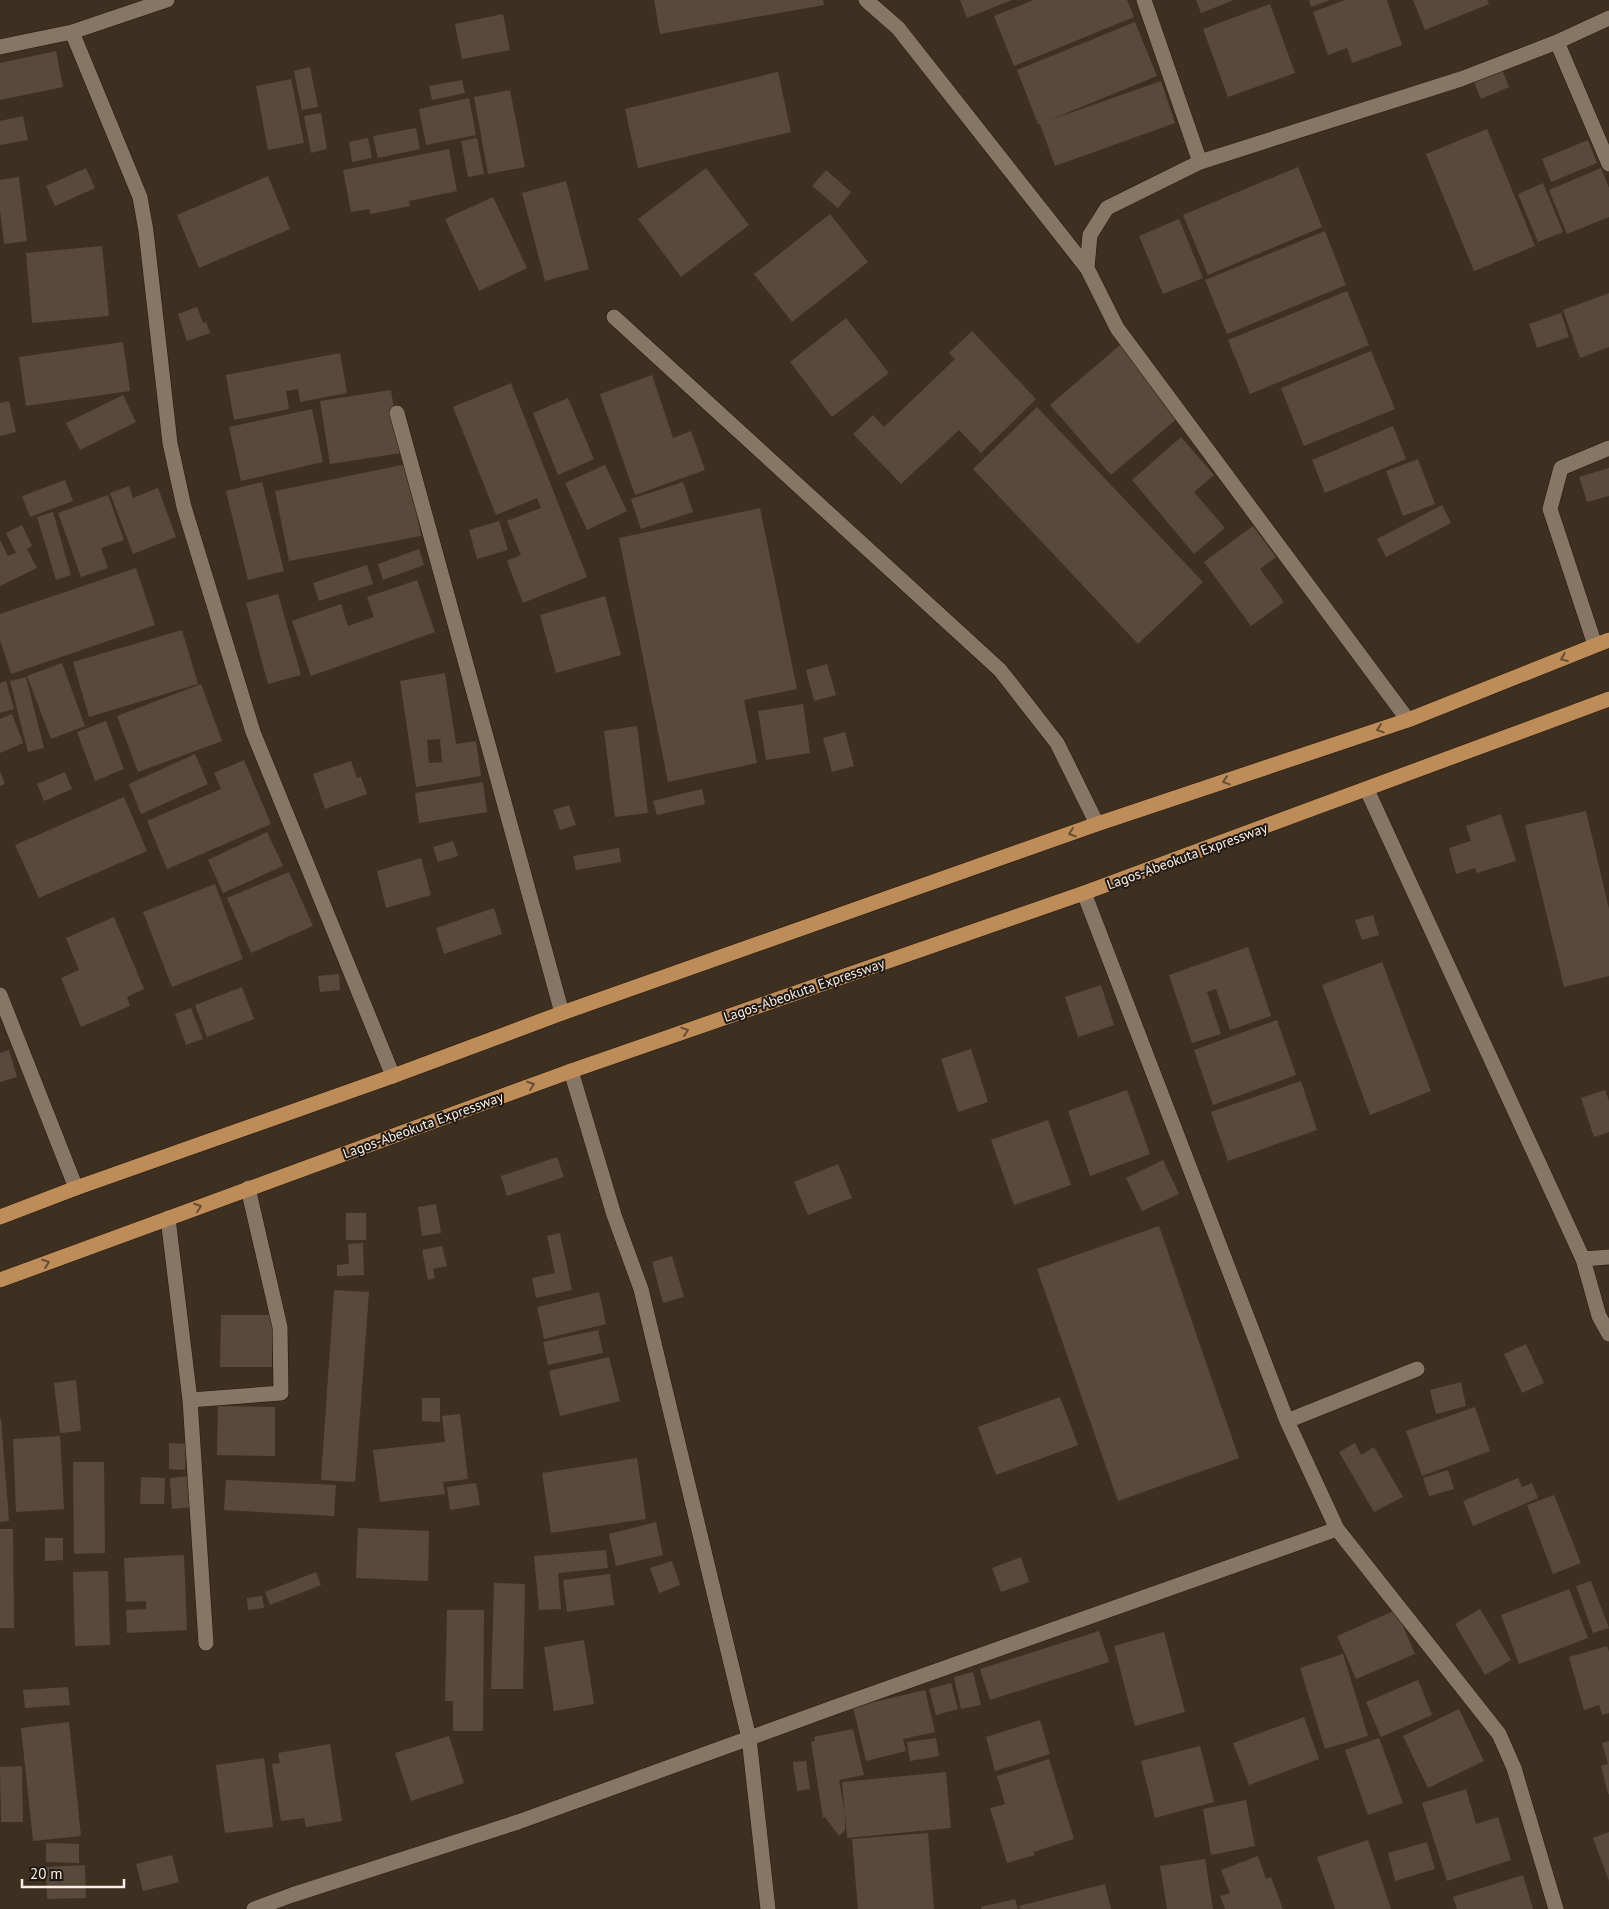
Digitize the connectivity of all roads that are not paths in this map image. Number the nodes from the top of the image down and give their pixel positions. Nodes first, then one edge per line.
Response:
1 (167, 0) edge
2 (866, 0) edge
3 (1144, 0) edge
4 (1609, 18) edge
5 (72, 32) junction
6 (1557, 42) junction
7 (0, 47) edge
8 (1200, 162) junction
9 (1609, 164) edge
10 (1087, 268) junction
11 (614, 317) dead end
12 (397, 413) dead end
13 (1609, 448) edge
14 (1602, 642) edge
15 (1609, 699) edge
16 (1408, 720) junction
17 (1367, 790) junction
18 (1097, 824) junction
19 (1084, 893) junction
20 (0, 995) edge
21 (562, 1013) junction
22 (572, 1070) junction
23 (393, 1076) junction
24 (76, 1188) junction
25 (248, 1188) junction
26 (0, 1217) edge
27 (168, 1218) junction
28 (1609, 1258) edge
29 (1583, 1259) junction
30 (0, 1280) edge
31 (1609, 1334) edge
32 (1417, 1369) dead end
33 (190, 1400) junction
34 (1287, 1421) junction
35 (1337, 1529) junction
36 (206, 1643) dead end
37 (749, 1738) junction
38 (254, 1909) edge
39 (768, 1909) edge
40 (1556, 1909) edge

1 - 5 street
2 - 10 street
3 - 8 street
4 - 6 street
5 - 7 street
5 - 23 street
6 - 8 street
6 - 9 street
8 - 10 street
10 - 16 street
11 - 18 street
12 - 21 street
13 - 14 street
14 -> 16 highway
15 - 17 highway, Lagos-Abeokuta Expressway
16 -> 18 highway
17 - 19 highway, Lagos-Abeokuta Expressway
17 - 29 street
18 -> 21 highway
22 -> 19 highway, Lagos-Abeokuta Expressway
19 - 34 street
20 - 24 street
21 - 23 highway
25 -> 22 highway, Lagos-Abeokuta Expressway
22 - 37 street
23 - 24 highway
24 - 26 highway
27 -> 25 highway, Lagos-Abeokuta Expressway
25 - 33 street
30 -> 27 highway, Lagos-Abeokuta Expressway
27 - 33 street
28 - 29 street
29 - 31 street
32 - 34 street
33 - 36 street
34 - 35 street
35 - 37 street
35 - 40 street
37 - 38 street
37 - 39 street

